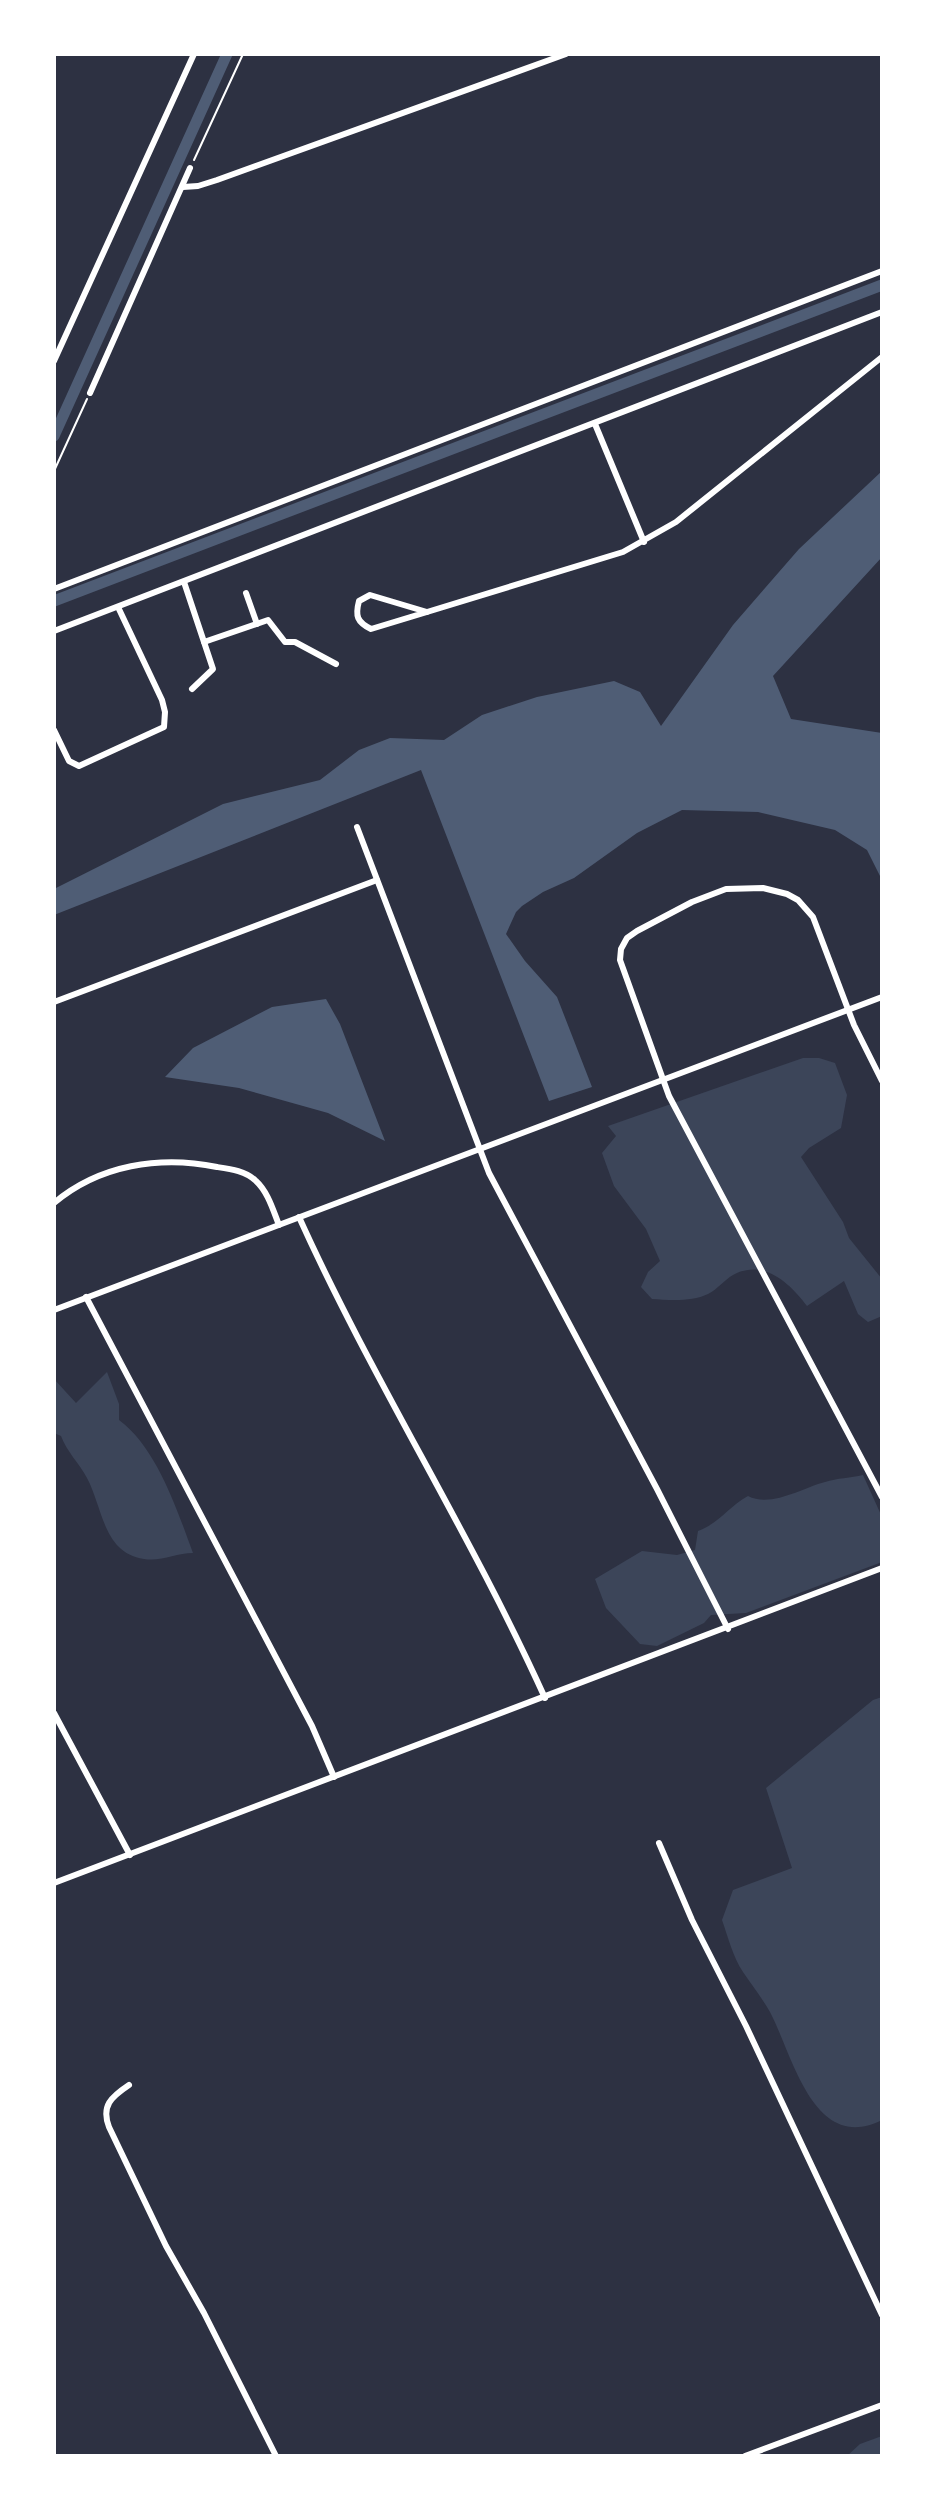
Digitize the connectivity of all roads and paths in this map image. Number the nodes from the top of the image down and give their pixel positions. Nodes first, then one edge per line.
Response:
1 (194, 54) edge
2 (243, 54) edge
3 (566, 54) edge
4 (190, 168) joint
5 (183, 187) junction
6 (882, 271) edge
7 (882, 312) edge
8 (882, 357) edge
9 (54, 361) edge
10 (90, 393) joint
11 (595, 424) junction
12 (54, 471) edge
13 (644, 542) junction
14 (184, 582) junction
15 (54, 589) edge
16 (246, 593) dead end
17 (118, 607) junction
18 (427, 612) junction
19 (257, 624) junction
20 (54, 631) edge
21 (204, 642) junction
22 (336, 664) dead end
23 (192, 689) dead end
24 (54, 730) edge
25 (357, 827) dead end
26 (377, 880) junction
27 (882, 997) edge
28 (54, 1002) edge
29 (848, 1009) junction
30 (663, 1079) junction
31 (882, 1081) edge
32 (479, 1150) junction
33 (54, 1203) edge
34 (299, 1217) junction
35 (279, 1225) junction
36 (86, 1297) junction
37 (54, 1310) edge
38 (882, 1497) edge
39 (882, 1568) edge
40 (728, 1629) junction
41 (545, 1698) junction
42 (54, 1713) edge
43 (334, 1777) junction
44 (659, 1843) dead end
45 (130, 1855) junction
46 (54, 1883) edge
47 (129, 2085) dead end
48 (882, 2315) edge
49 (882, 2405) edge
50 (276, 2456) edge
51 (745, 2456) edge

1 - 9 street
2 - 4 path
3 - 5 street
4 - 5 street
5 - 10 street
6 - 15 street
7 - 11 street
8 - 13 street
10 - 12 path
11 - 13 street
11 - 14 street
13 - 18 street
14 - 17 street
14 - 21 street
16 - 19 street
17 - 20 street
17 - 24 street
18 - 18 street
19 - 21 street
19 - 22 street
21 - 23 street
25 - 26 street
26 - 28 street
26 - 32 street
27 - 29 street
29 - 30 street
29 - 30 street
29 - 31 street
30 - 32 street
30 - 38 street
32 - 34 street
32 - 40 street
33 - 35 street
34 - 35 street
34 - 41 street
35 - 36 street
36 - 37 street
36 - 43 street
39 - 40 street
40 - 41 street
41 - 43 street
42 - 45 street
43 - 45 street
44 - 48 street
45 - 46 street
47 - 50 street
49 - 51 street

